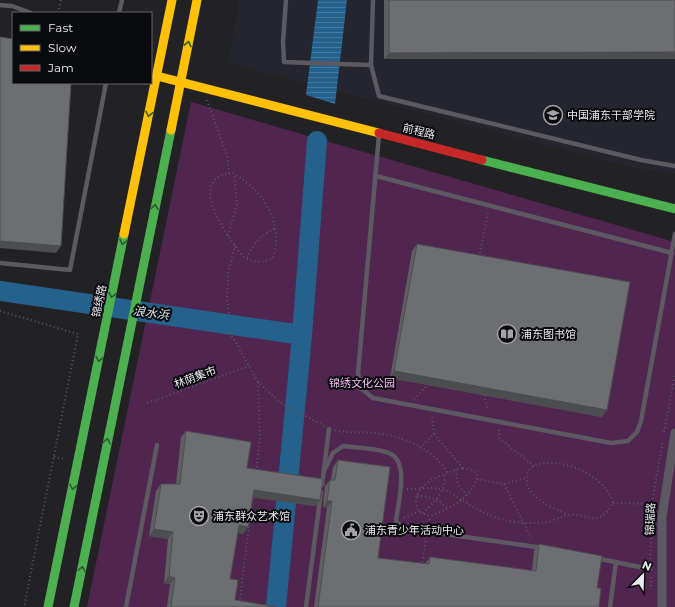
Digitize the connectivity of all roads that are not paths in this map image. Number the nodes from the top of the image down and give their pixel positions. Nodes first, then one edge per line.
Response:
1 (122, 0) edge
2 (172, 0) edge
3 (197, 0) edge
4 (286, 0) edge
5 (373, 0) edge
6 (0, 5) edge
7 (28, 12) edge
8 (119, 12) edge
9 (371, 65) junction
10 (154, 75) edge
11 (180, 82) junction
12 (106, 84) edge
13 (379, 133) junction
14 (675, 166) edge
15 (376, 176) junction
16 (675, 209) edge
17 (675, 234) edge
18 (672, 253) junction
19 (0, 262) edge
20 (329, 429) road end
21 (675, 433) edge
22 (157, 445) dead end
23 (324, 471) junction
24 (550, 550) edge
25 (587, 556) edge
26 (616, 562) junction
27 (650, 568) dead end
28 (48, 607) edge
29 (74, 607) edge
30 (126, 607) edge
31 (306, 607) edge
32 (610, 607) edge
33 (662, 607) edge

1 - 8 lane
2 - 10 main road, 锦绣路
11 -> 3 main road
4 - 9 lane
5 - 9 lane
6 - 7 lane
9 - 14 lane
10 - 11 main road, 前程路
10 -> 28 main road, 锦绣路
11 - 13 main road, 前程路
29 -> 11 main road
12 - 19 lane
13 - 15 lane
13 - 16 main road, 前程路
15 - 18 lane
15 - 18 lane
17 - 18 lane
20 - 23 lane
21 - 33 street, 锦瑞路
22 - 30 lane
23 - 24 lane
23 - 31 lane
25 - 26 lane
26 - 27 lane
26 - 32 lane

